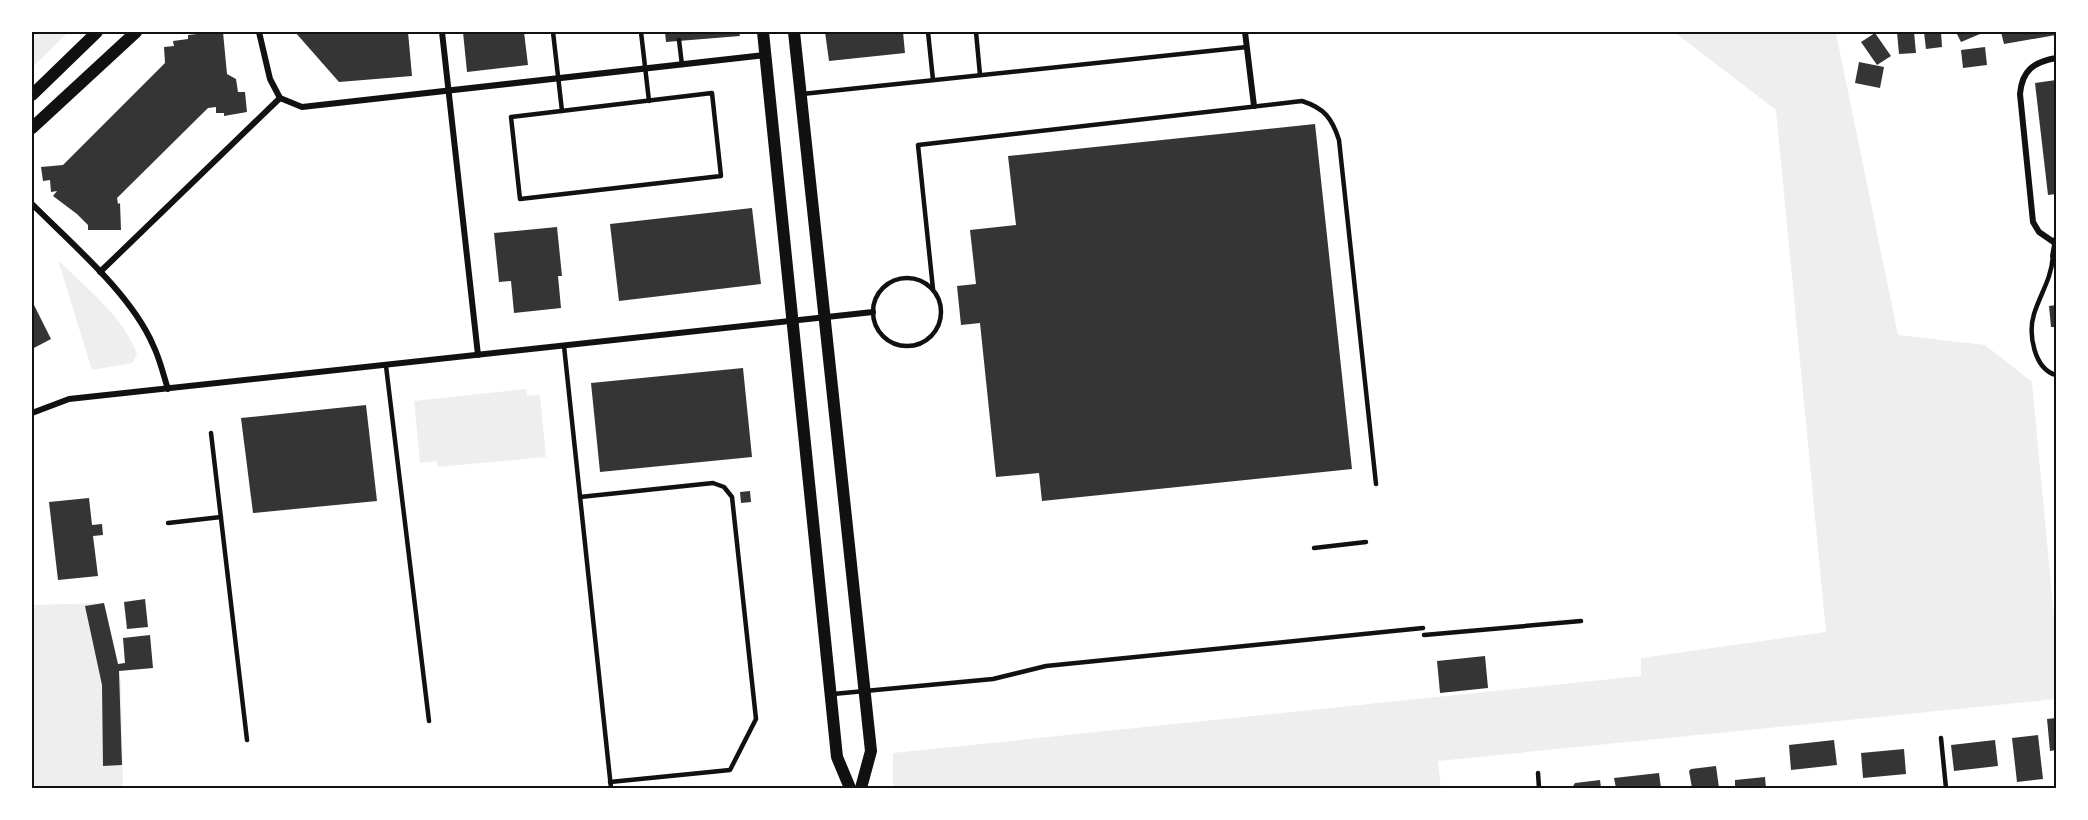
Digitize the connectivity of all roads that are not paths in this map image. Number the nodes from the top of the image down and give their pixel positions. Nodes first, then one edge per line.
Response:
1 (97, 32) edge
2 (136, 32) edge
3 (259, 32) edge
4 (442, 32) edge
5 (553, 32) edge
6 (641, 32) edge
7 (763, 32) edge
8 (794, 32) edge
9 (928, 32) edge
10 (976, 32) edge
11 (1245, 32) edge
12 (680, 40) dead end
13 (1247, 47) junction
14 (765, 55) junction
15 (2056, 58) edge
16 (682, 65) junction
17 (645, 69) junction
18 (980, 75) junction
19 (558, 78) junction
20 (933, 80) junction
21 (448, 91) junction
22 (800, 94) junction
23 (32, 95) edge
24 (280, 98) junction
25 (649, 101) junction
26 (1254, 106) junction
27 (562, 111) junction
28 (32, 128) edge
29 (32, 204) edge
30 (2056, 241) edge
31 (2053, 256) joint
32 (99, 272) junction
33 (933, 289) junction
34 (873, 312) junction
35 (824, 318) junction
36 (792, 321) junction
37 (564, 346) junction
38 (478, 355) junction
39 (386, 366) junction
40 (2056, 375) edge
41 (168, 389) junction
42 (32, 413) edge
43 (212, 433) dead end
44 (1376, 484) dead end
45 (580, 497) junction
46 (221, 517) junction
47 (168, 523) dead end
48 (1366, 542) dead end
49 (1314, 548) dead end
50 (1581, 621) dead end
51 (1423, 628) dead end
52 (1424, 635) dead end
53 (864, 691) junction
54 (831, 694) junction
55 (429, 721) dead end
56 (1941, 738) dead end
57 (247, 740) dead end
58 (1538, 773) dead end
59 (610, 782) junction
60 (611, 789) edge
61 (850, 789) edge
62 (861, 789) edge
63 (1539, 789) edge
64 (1946, 789) edge

1 - 23 main road
2 - 28 main road
3 - 24 street
4 - 21 street
5 - 19 lane
6 - 17 lane
7 - 14 main road
8 - 22 main road
9 - 20 lane
10 - 18 lane
11 - 13 street
12 - 16 lane
13 - 18 lane
13 - 26 street
14 - 16 street
14 - 36 main road
15 - 30 street
16 - 17 street
17 - 19 street
17 - 25 lane
18 - 20 lane
19 - 21 street
19 - 27 lane
20 - 22 lane
21 - 24 street
21 - 38 street
22 - 35 main road
24 - 32 street
25 - 27 lane
25 - 27 lane
26 - 33 lane
26 - 44 lane
29 - 32 street
30 - 31 street
31 - 40 lane
32 - 41 street
33 - 34 lane
33 - 34 lane
34 - 35 street
35 - 36 street
35 - 53 main road
36 - 37 street
36 - 54 main road
37 - 38 street
37 - 45 lane
38 - 39 street
39 - 41 street
39 - 55 lane
41 - 42 street
43 - 46 lane
45 - 59 lane
45 - 59 lane
46 - 47 lane
46 - 57 lane
48 - 49 lane
50 - 52 lane
51 - 53 lane
53 - 54 lane
53 - 62 main road
54 - 61 main road
56 - 64 lane
58 - 63 lane
59 - 60 lane

